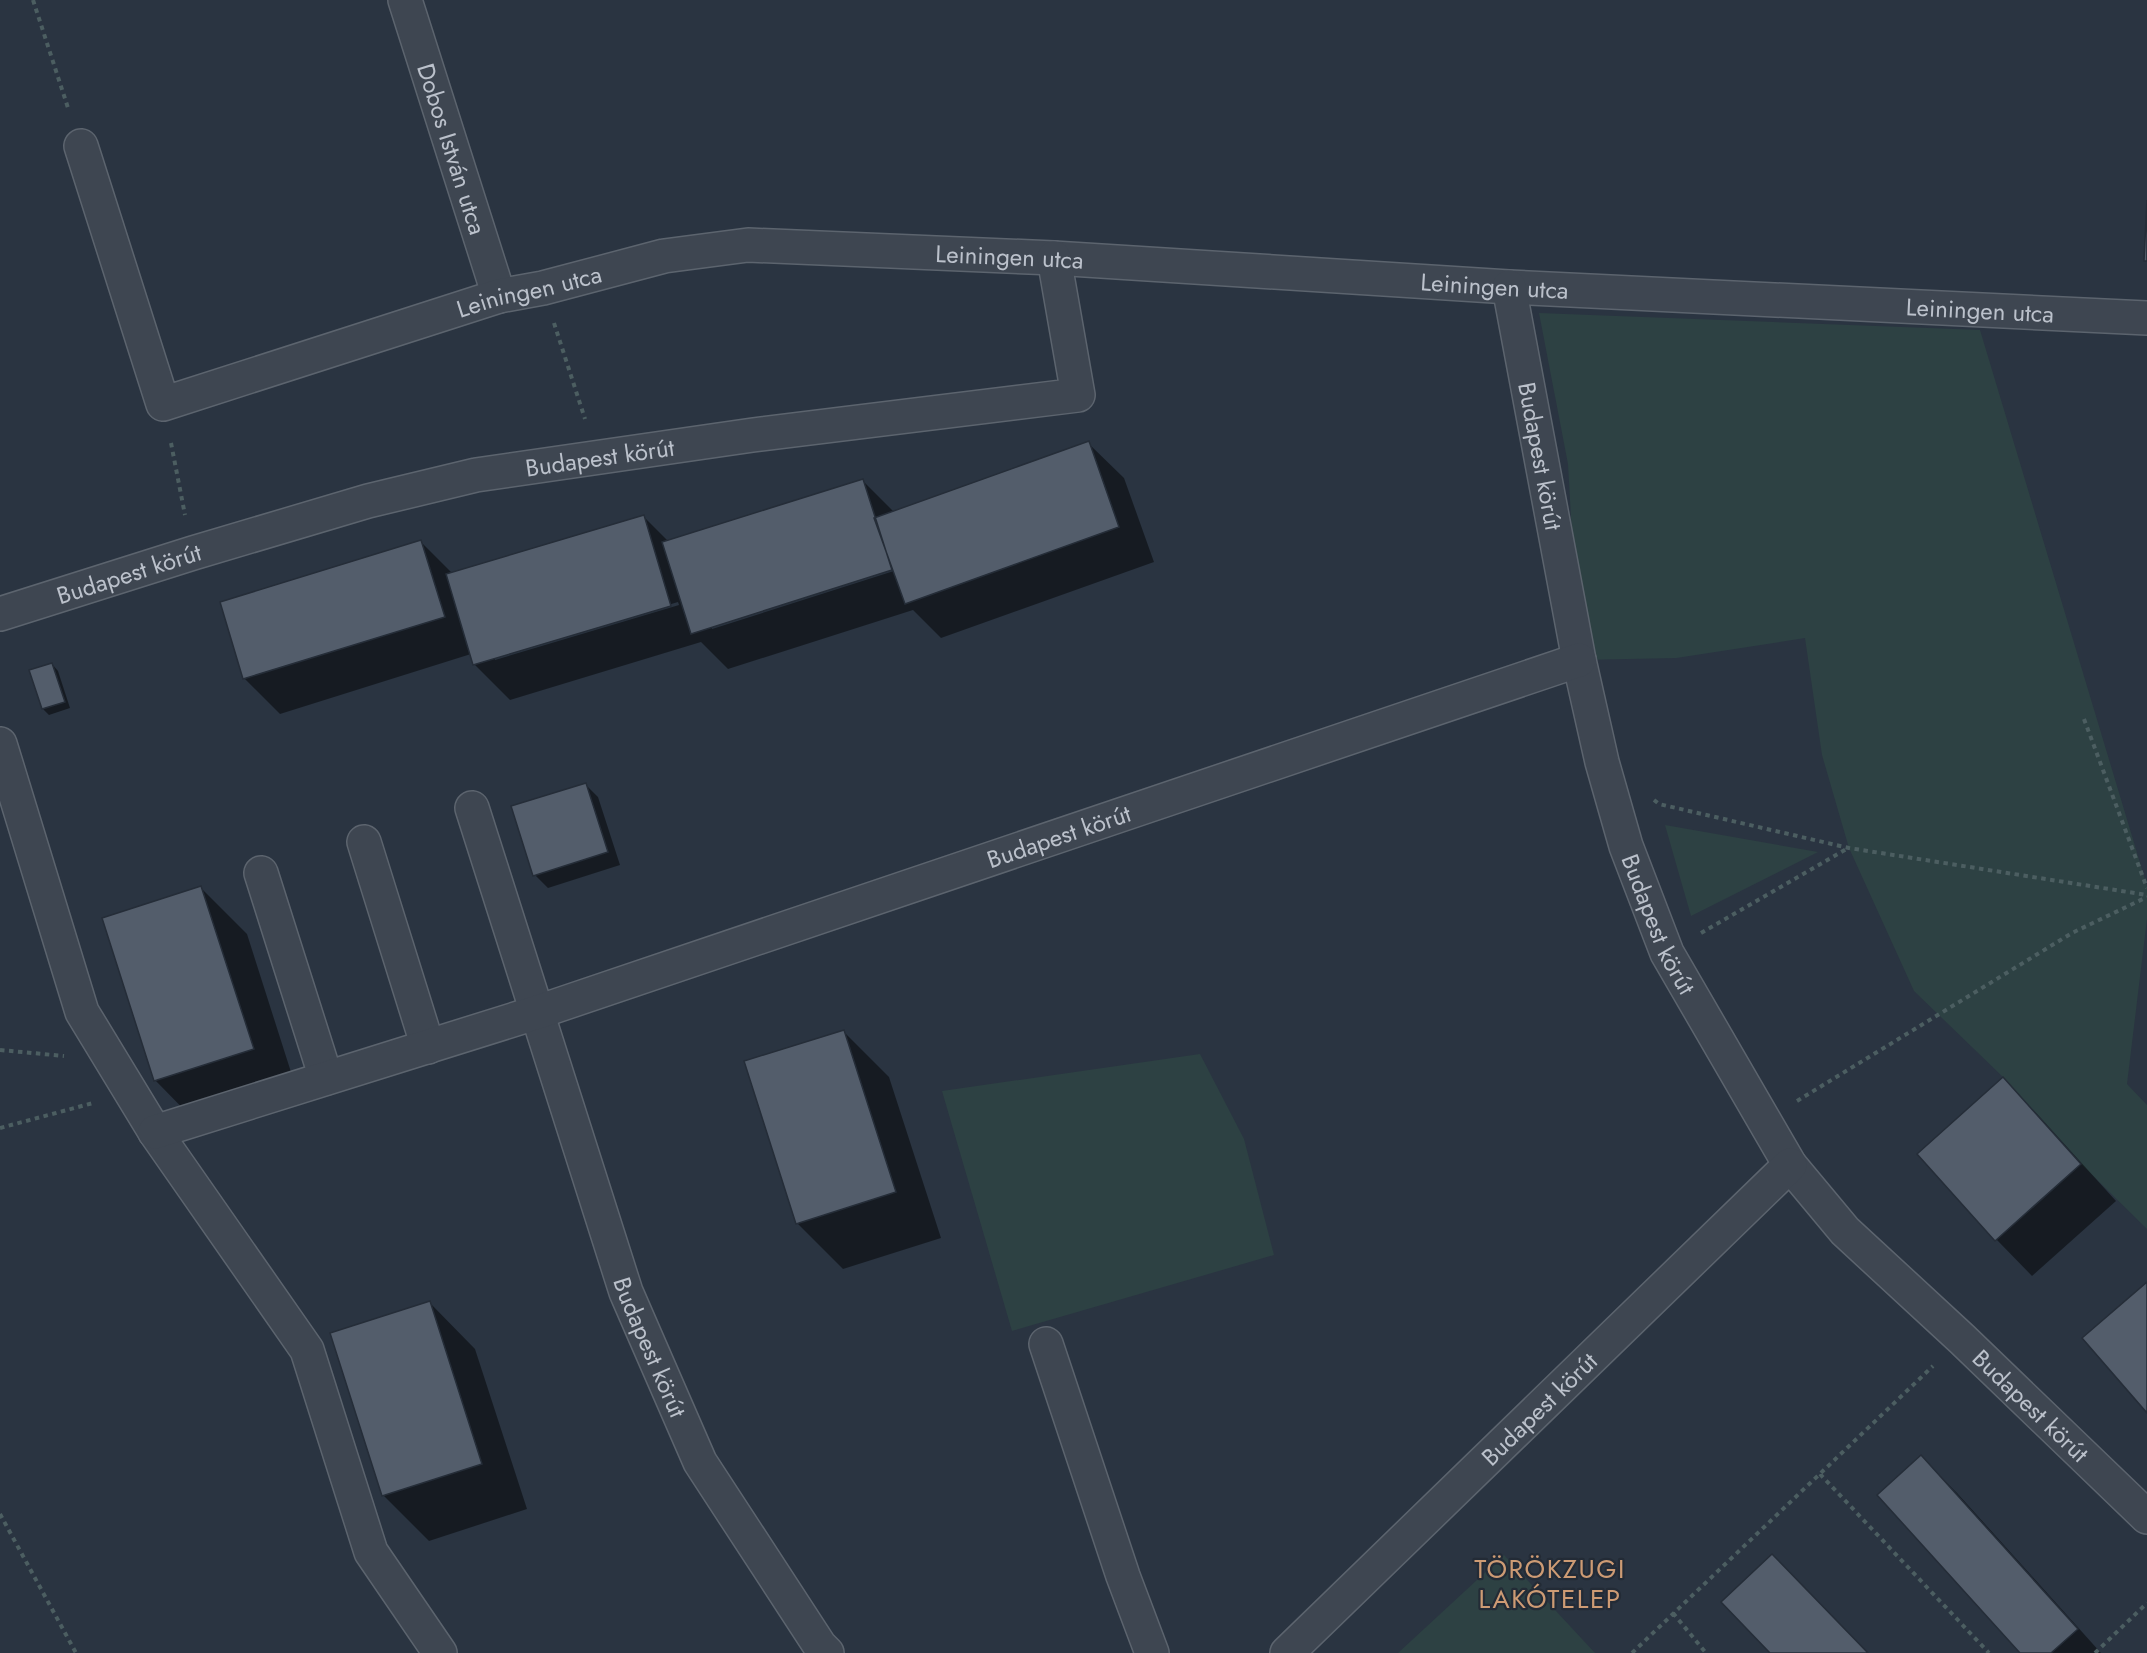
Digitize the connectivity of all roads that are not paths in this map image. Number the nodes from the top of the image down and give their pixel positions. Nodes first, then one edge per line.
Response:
1 (405, 0) edge
2 (81, 146) road end
3 (1054, 258) junction
4 (1509, 287) junction
5 (499, 296) junction
6 (2147, 318) edge
7 (0, 614) edge
8 (1579, 660) junction
9 (0, 744) edge
10 (472, 808) dead end
11 (364, 842) dead end
12 (261, 873) dead end
13 (538, 1012) junction
14 (428, 1047) junction
15 (326, 1078) junction
16 (155, 1132) junction
17 (1790, 1165) junction
18 (1046, 1344) dead end
19 (2147, 1517) edge
20 (440, 1653) edge
21 (827, 1653) edge
22 (1152, 1653) edge
23 (1287, 1653) edge

1 - 5 street, Dobos István utca
2 - 5 street, Leiningen utca
3 - 4 street, Leiningen utca
3 - 5 street, Leiningen utca
3 - 7 street, Budapest körút
4 - 6 street, Leiningen utca
4 - 8 street, Budapest körút
8 - 13 street, Budapest körút
8 - 17 street, Budapest körút
9 - 16 street
10 - 13 street
11 - 14 street
12 - 15 street
13 - 14 street, Budapest körút
13 - 21 street, Budapest körút
14 - 15 street, Budapest körút
15 - 16 street, Budapest körút
16 - 20 street
17 - 19 street, Budapest körút
17 - 23 street, Budapest körút
18 - 22 street

